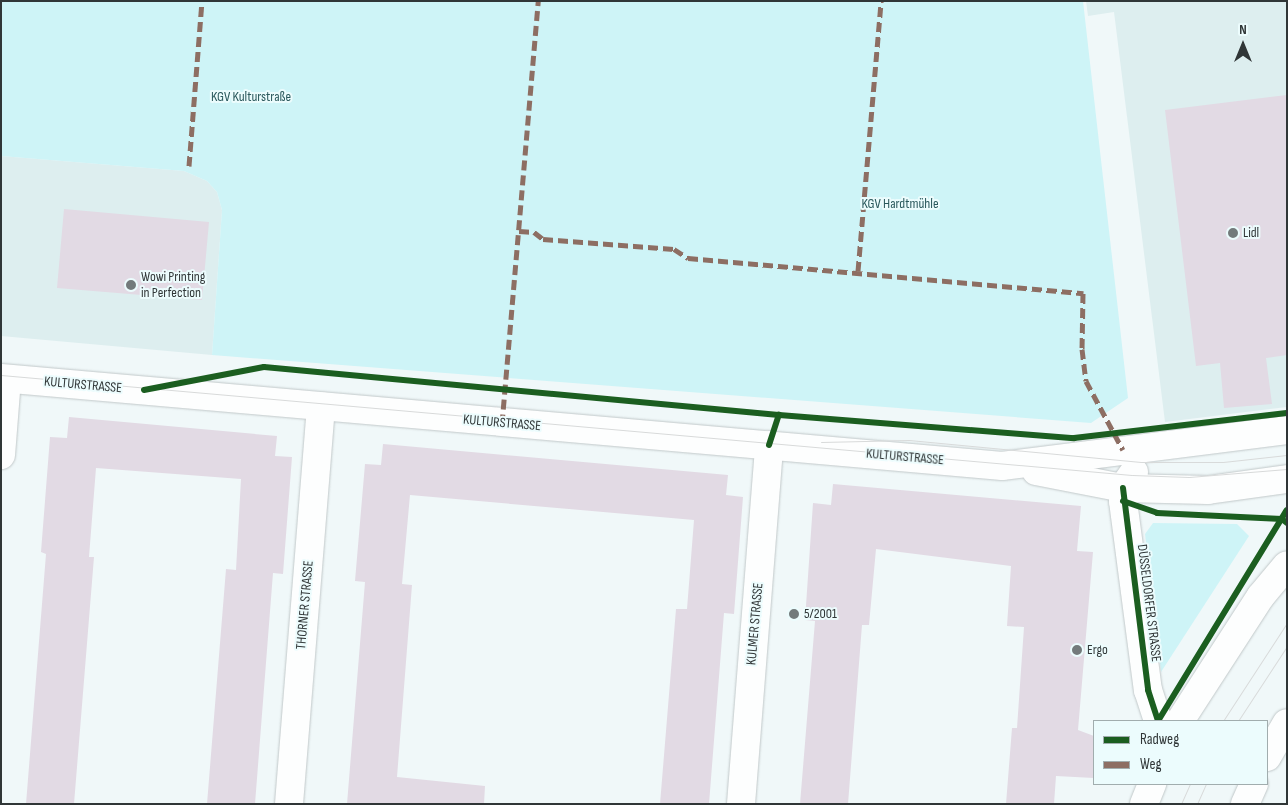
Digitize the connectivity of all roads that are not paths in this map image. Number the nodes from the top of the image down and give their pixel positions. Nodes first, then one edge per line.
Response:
1 (4, 378) edge
2 (321, 406) junction
3 (1287, 430) edge
4 (769, 445) junction
5 (1152, 447) junction
6 (1, 455) edge
7 (1014, 466) junction
8 (1287, 479) edge
9 (1123, 488) junction
10 (1287, 565) edge
11 (1158, 720) edge
12 (1181, 720) edge
13 (1287, 723) edge
14 (1268, 755) edge
15 (1152, 785) edge
16 (1254, 785) edge
17 (289, 804) edge
18 (741, 804) edge
19 (1144, 804) edge
20 (1245, 804) edge

1 - 2 street, KULTURSTRASSE
1 - 6 street
2 - 4 street, KULTURSTRASSE
2 - 17 street, THORNER STRASSE
3 - 5 street, KULTURSTRASSE
4 - 7 street, KULTURSTRASSE
4 - 18 street, KULMER STRASSE
5 - 7 street, KULTURSTRASSE
5 - 9 street
7 - 9 street, KULTURSTRASSE
8 - 9 street, KULTURSTRASSE
9 - 11 street, DÜSSELDORFER STRASSE
10 - 12 street
13 - 14 street
15 - 19 street
16 - 20 street

